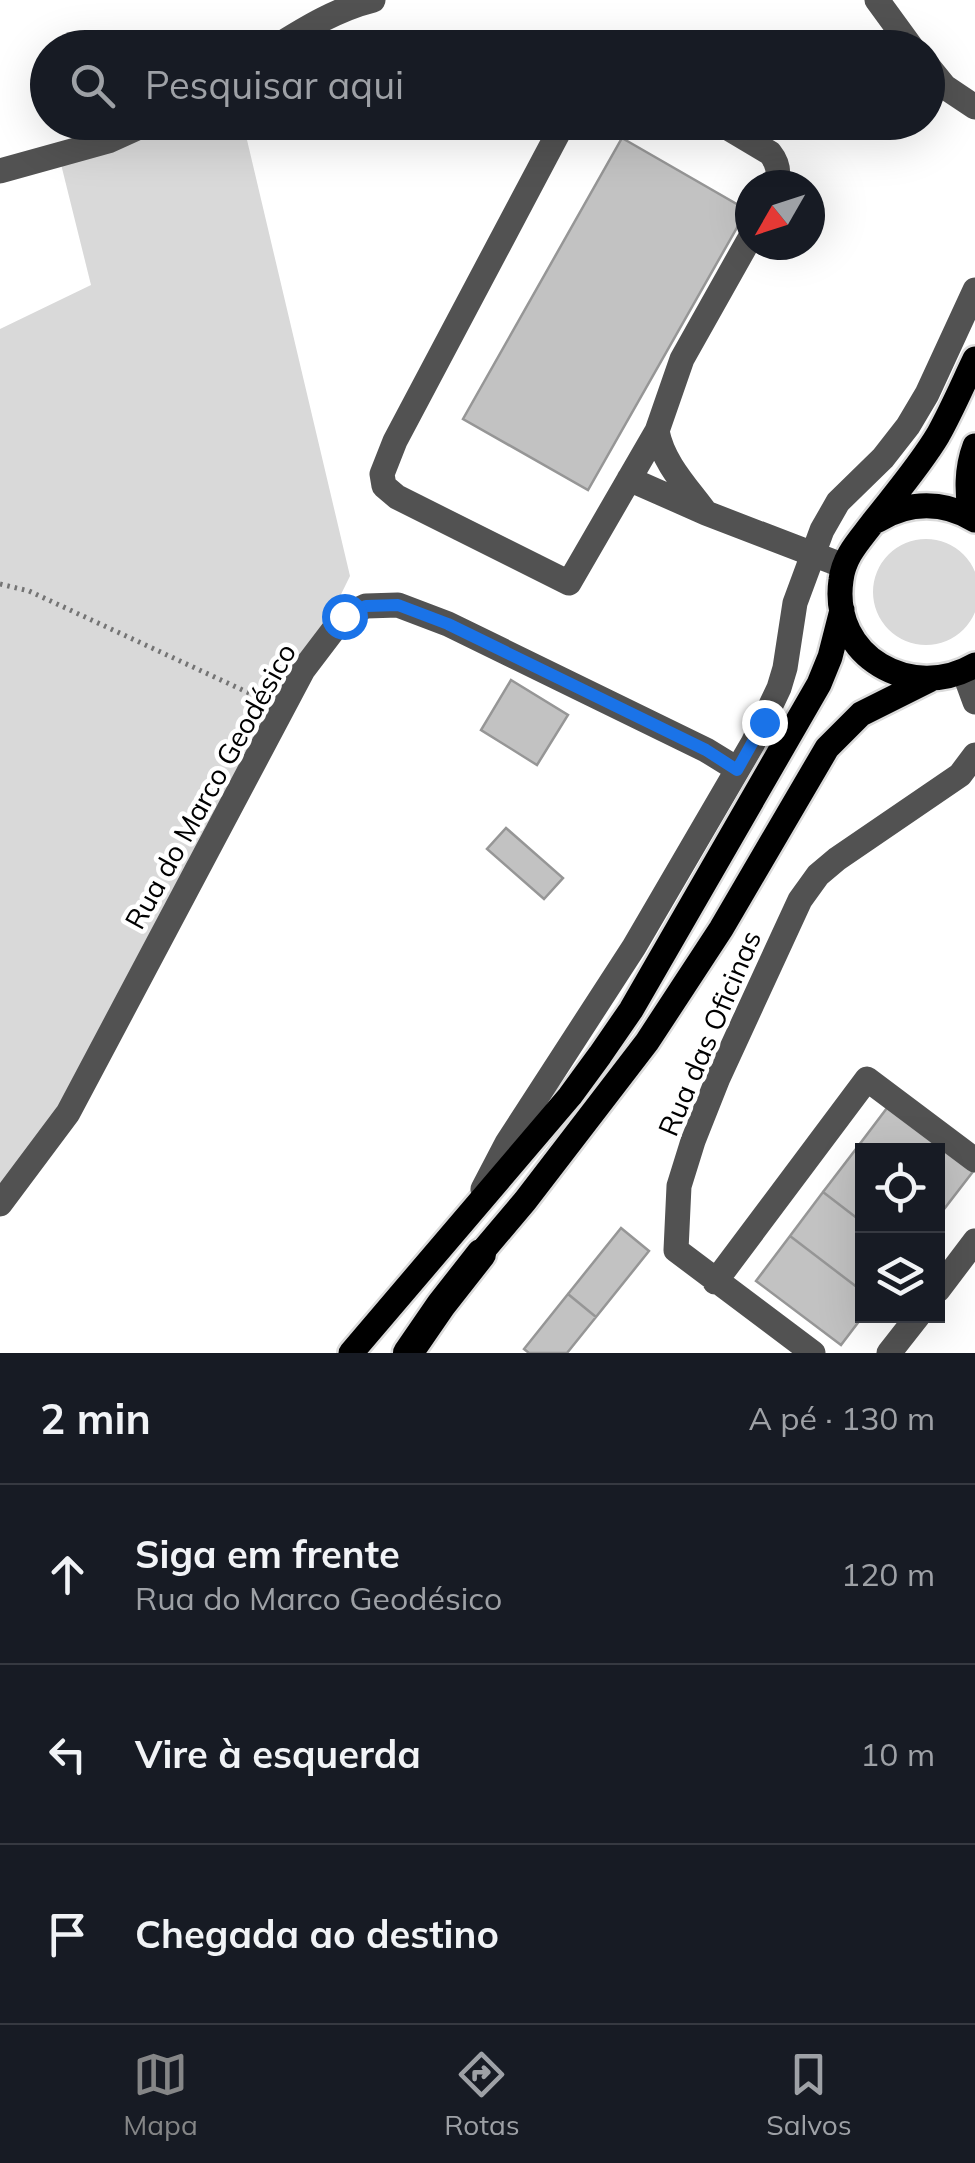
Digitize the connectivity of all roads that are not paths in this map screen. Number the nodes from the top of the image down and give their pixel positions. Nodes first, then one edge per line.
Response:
1 (373, 0) edge
2 (877, 0) edge
3 (301, 30) edge
4 (899, 30) edge
5 (945, 86) edge
6 (975, 107) edge
7 (110, 140) edge
8 (554, 140) edge
9 (748, 140) edge
10 (778, 170) edge
11 (0, 171) edge
12 (738, 260) edge
13 (975, 290) edge
14 (975, 358) edge
15 (657, 431) junction
16 (975, 446) edge
17 (629, 479) junction
18 (706, 513) junction
19 (973, 518) edge
20 (870, 526) junction
21 (812, 553) junction
22 (844, 566) junction
23 (842, 610) junction
24 (969, 668) edge
25 (929, 680) junction
26 (975, 702) edge
27 (975, 755) edge
28 (737, 770) junction
29 (975, 1160) edge
30 (0, 1204) edge
31 (469, 1214) junction
32 (975, 1240) edge
33 (481, 1254) junction
34 (945, 1281) edge
35 (716, 1282) junction
36 (913, 1323) edge
37 (351, 1353) edge
38 (390, 1353) edge
39 (408, 1353) edge
40 (813, 1353) edge
41 (889, 1353) edge

1 - 3 street
2 - 4 street
5 - 6 street
7 - 11 street
8 - 17 street
9 - 10 street
12 - 15 street
13 - 21 street
14 - 20 main road
15 - 17 street
15 - 18 street
16 - 19 main road
17 - 18 street
18 - 21 street
19 - 20 main road
20 - 22 main road
21 - 22 street
21 - 28 street
22 - 23 main road
23 - 25 main road
23 - 31 main road
24 - 25 main road
24 - 26 street
25 - 33 main road
27 - 35 street, Rua das Oficinas
28 - 30 street, Rua do Marco Geodésico
28 - 31 street
29 - 35 street
31 - 37 main road
32 - 34 street
33 - 38 main road
33 - 39 highway
35 - 40 street, Rua das Oficinas
36 - 41 street

